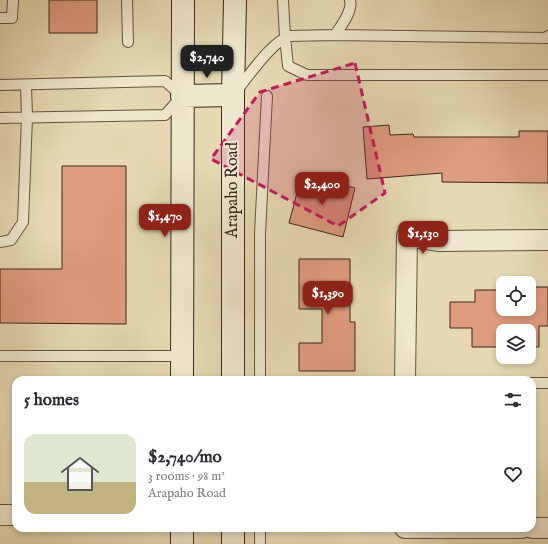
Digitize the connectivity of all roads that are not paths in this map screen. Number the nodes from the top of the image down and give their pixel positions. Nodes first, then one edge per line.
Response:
1 (13, 0) edge
2 (127, 0) edge
3 (183, 0) edge
4 (235, 0) edge
5 (283, 0) edge
6 (350, 0) edge
7 (0, 18) edge
8 (335, 35) junction
9 (548, 36) edge
10 (285, 37) junction
11 (128, 42) dead end
12 (548, 75) edge
13 (0, 85) edge
14 (26, 85) junction
15 (233, 95) junction
16 (182, 96) junction
17 (268, 96) dead end
18 (27, 117) junction
19 (0, 118) edge
20 (548, 240) edge
21 (0, 242) edge
22 (0, 356) edge
23 (182, 356) junction
24 (182, 376) edge
25 (233, 376) edge
26 (260, 376) edge
27 (405, 376) edge
28 (536, 383) edge
29 (548, 384) edge
30 (0, 515) edge
31 (12, 515) edge
32 (536, 528) edge
33 (548, 528) edge
34 (182, 532) edge
35 (233, 532) edge
36 (260, 532) edge
37 (405, 532) edge
38 (182, 544) edge
39 (233, 544) edge
40 (260, 544) edge
41 (405, 544) edge

1 - 7 lane
2 - 11 lane
3 - 16 main road
4 - 15 main road, Arapaho Road
5 - 10 lane
6 - 8 lane
8 - 9 lane
8 - 10 lane
10 - 12 lane
10 - 15 lane
13 - 14 lane
14 - 16 lane
14 - 18 lane
15 - 16 main road
15 - 25 main road, Arapaho Road
16 - 18 lane
16 - 23 main road
17 - 26 lane
18 - 19 lane
18 - 21 lane
20 - 27 street
22 - 23 lane
23 - 24 main road
28 - 29 lane
30 - 31 street
32 - 33 street
34 - 38 main road
35 - 39 main road
36 - 40 lane
37 - 41 street

